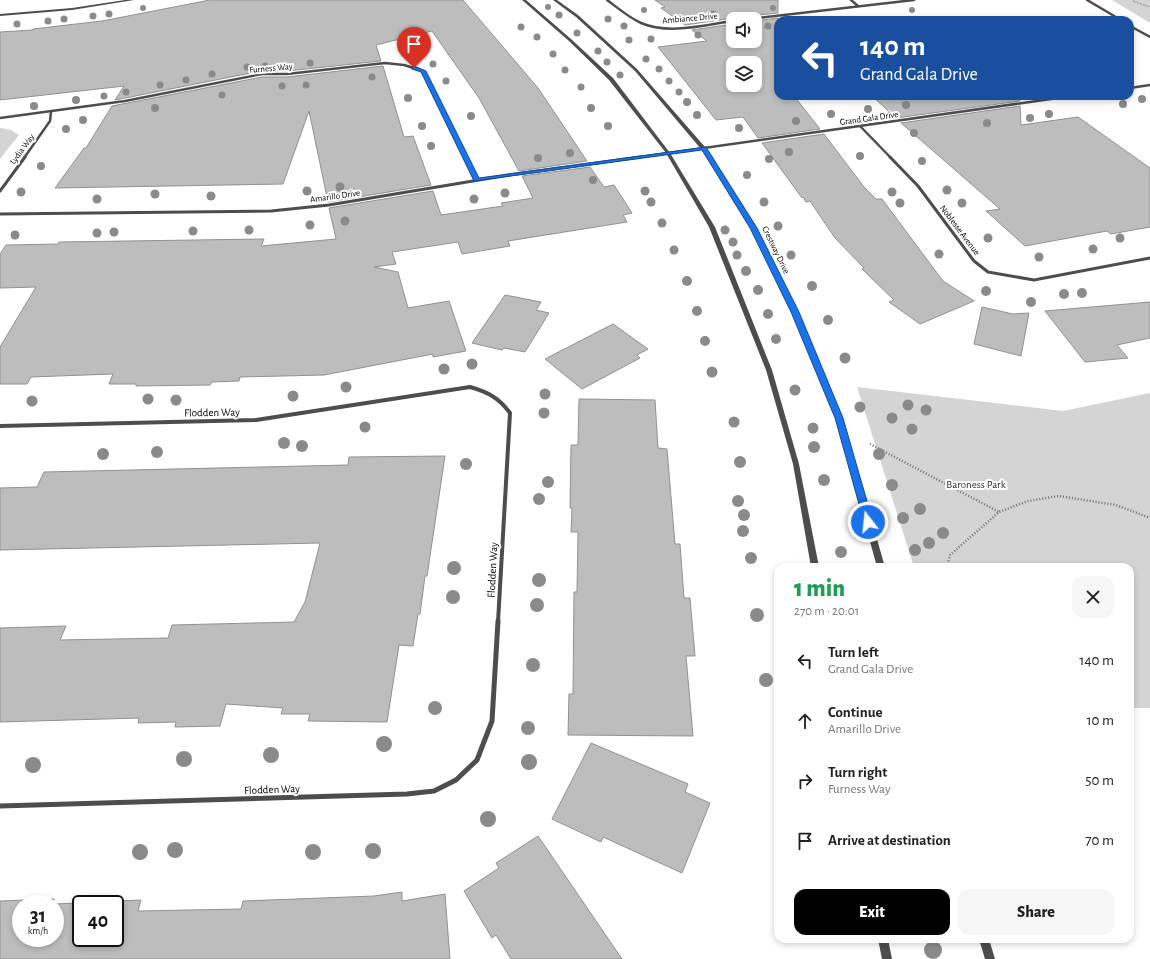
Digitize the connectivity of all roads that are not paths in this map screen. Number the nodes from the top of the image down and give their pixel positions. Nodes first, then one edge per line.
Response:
1 (132, 0) edge
2 (524, 0) edge
3 (555, 0) edge
4 (607, 0) edge
5 (851, 0) edge
6 (914, 0) edge
7 (1086, 0) edge
8 (858, 6) junction
9 (0, 15) edge
10 (1114, 16) edge
11 (762, 17) edge
12 (726, 22) edge
13 (1134, 28) edge
14 (1150, 37) edge
15 (1150, 85) edge
16 (1134, 87) edge
17 (1044, 100) edge
18 (51, 112) junction
19 (0, 118) edge
20 (860, 126) junction
21 (703, 148) junction
22 (668, 153) junction
23 (476, 180) junction
24 (0, 191) edge
25 (0, 214) edge
26 (1150, 258) edge
27 (0, 426) edge
28 (814, 563) edge
29 (880, 563) edge
30 (0, 806) edge
31 (884, 943) edge
32 (985, 943) edge
33 (887, 959) edge
34 (990, 959) edge

1 - 9 street
2 - 22 street
3 - 21 street, Crestway Drive
4 - 12 street, Ambiance Drive
5 - 8 street
6 - 8 street
7 - 10 street
8 - 11 street
13 - 14 street
15 - 16 street
17 - 20 street, Grand Gala Drive
18 - 19 street, Furness Way
18 - 23 street, Furness Way
18 - 24 street, Lydia Way
20 - 21 street, Grand Gala Drive
20 - 26 street, Noblesse Avenue
21 - 22 street, Grand Gala Drive
21 - 29 street, Crestway Drive
22 - 23 street, Amarillo Drive
22 - 28 street
23 - 25 street, Amarillo Drive
27 - 30 street, Flodden Way
31 - 33 street
32 - 34 street

